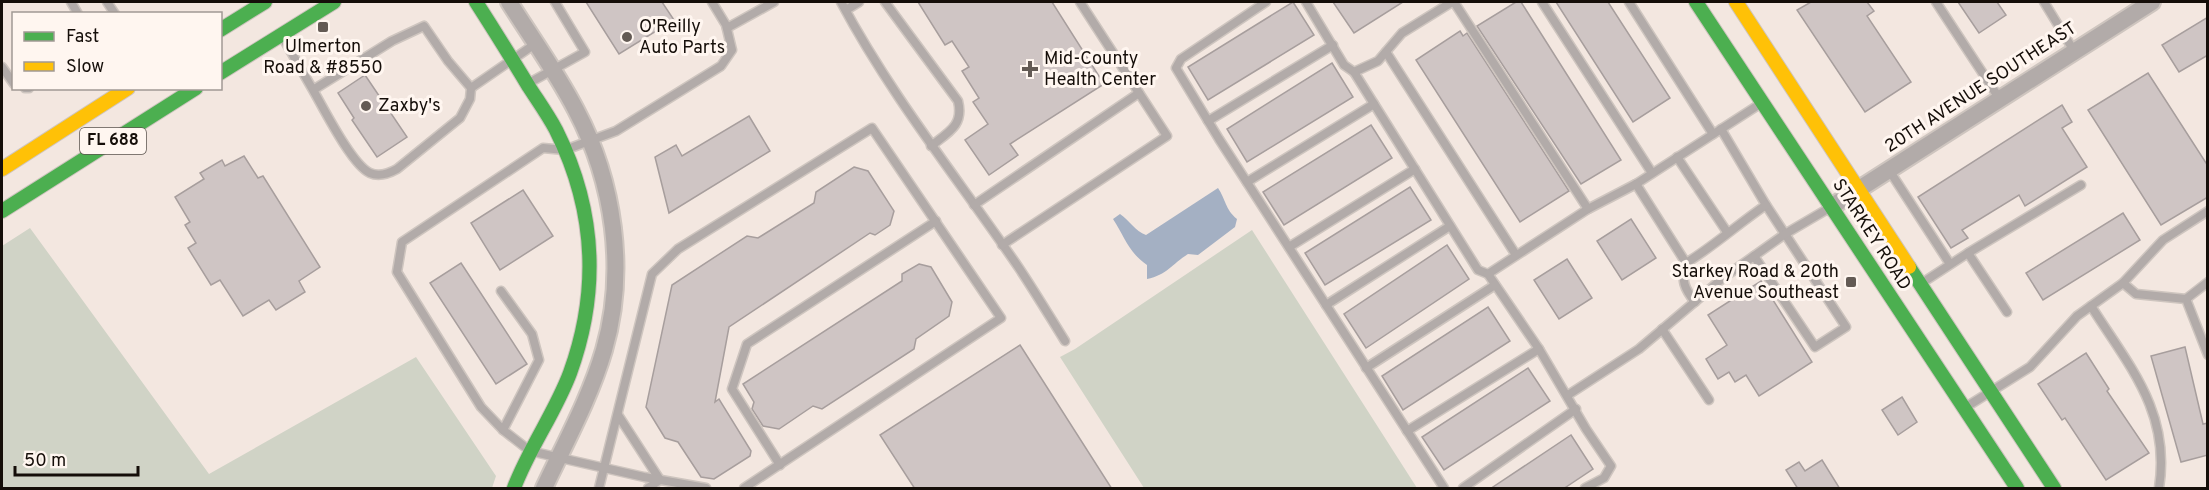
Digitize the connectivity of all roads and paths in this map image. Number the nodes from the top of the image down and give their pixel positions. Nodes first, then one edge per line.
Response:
1 (265, 2) edge
2 (334, 2) edge
3 (476, 2) edge
4 (509, 2) edge
5 (555, 2) edge
6 (712, 2) edge
7 (774, 2) edge
8 (859, 2) edge
9 (885, 2) edge
10 (1080, 2) edge
11 (1266, 2) edge
12 (1306, 2) edge
13 (1453, 2) edge
14 (1542, 2) edge
15 (1629, 2) edge
16 (1696, 2) edge
17 (1736, 2) edge
18 (1936, 2) edge
19 (2044, 2) edge
20 (2152, 2) edge
21 (844, 6) edge
22 (727, 28) junction
23 (222, 29) edge
24 (281, 35) junction
25 (535, 44) junction
26 (1333, 45) junction
27 (2074, 51) junction
28 (1386, 52) junction
29 (513, 60) junction
30 (2, 67) edge
31 (551, 70) junction
32 (222, 72) edge
33 (1354, 72) junction
34 (12, 81) edge
35 (527, 84) junction
36 (471, 88) junction
37 (125, 90) edge
38 (193, 90) edge
39 (313, 90) junction
40 (1139, 93) junction
41 (1999, 98) junction
42 (1762, 103) junction
43 (1374, 104) junction
44 (1208, 121) junction
45 (1717, 132) junction
46 (590, 141) junction
47 (931, 146) junction
48 (565, 150) junction
49 (1677, 157) junction
50 (2, 169) edge
51 (1415, 169) junction
52 (1888, 170) junction
53 (1652, 173) junction
54 (1247, 182) junction
55 (1636, 184) junction
56 (2081, 185) dead end
57 (1858, 189) junction
58 (974, 205) junction
59 (1766, 205) junction
60 (1831, 207) junction
61 (1588, 210) junction
62 (2, 211) edge
63 (2208, 211) edge
64 (936, 221) junction
65 (1450, 226) junction
66 (1727, 232) junction
67 (1785, 234) junction
68 (1002, 245) junction
69 (1289, 247) junction
70 (1968, 253) junction
71 (1516, 255) junction
72 (1754, 256) junction
73 (1686, 263) junction
74 (1950, 264) junction
75 (1488, 274) junction
76 (2208, 282) edge
77 (2123, 283) junction
78 (1495, 285) junction
79 (1919, 285) junction
80 (501, 291) dead end
81 (2186, 299) junction
82 (1695, 302) junction
83 (1326, 305) junction
84 (2091, 306) junction
85 (2007, 312) dead end
86 (1662, 329) junction
87 (1065, 341) dead end
88 (1539, 349) junction
89 (2208, 355) edge
90 (1366, 368) junction
91 (1990, 392) junction
92 (1568, 395) junction
93 (1709, 400) dead end
94 (1576, 409) junction
95 (1963, 409) junction
96 (618, 414) junction
97 (503, 430) junction
98 (1407, 431) junction
99 (530, 451) junction
100 (558, 458) junction
101 (780, 465) junction
102 (604, 468) junction
103 (660, 480) junction
104 (514, 489) edge
105 (544, 489) edge
106 (599, 489) edge
107 (648, 489) edge
108 (706, 489) edge
109 (744, 489) edge
110 (1444, 489) edge
111 (1463, 489) edge
112 (1585, 489) edge
113 (2016, 489) edge
114 (2054, 489) edge
115 (2159, 489) edge

1 - 23 main road
2 - 24 main road
3 - 29 main road
4 - 25 street
5 - 31 lane
6 - 22 lane
7 - 22 lane
8 - 21 lane
9 - 47 lane
10 - 40 lane
11 - 44 lane
12 - 26 lane
13 - 28 lane
13 - 61 lane
14 - 53 lane
15 - 45 lane
16 - 42 main road, STARKEY ROAD
17 - 57 main road, STARKEY ROAD
18 - 41 lane
19 - 27 lane
20 - 27 street, 20TH AVENUE SOUTHEAST
21 - 47 lane
22 - 46 lane
24 - 32 main road
24 - 39 lane
25 - 29 lane
25 - 31 street
26 - 33 lane
26 - 44 lane
27 - 41 street, 20TH AVENUE SOUTHEAST
28 - 33 lane
28 - 71 lane
29 - 35 main road
29 - 36 lane
30 - 34 lane
31 - 35 lane
31 - 46 street
33 - 43 lane
35 - 48 main road
36 - 39 lane
36 - 39 lane
37 - 50 main road, FL 688
38 - 62 main road, FL 688
40 - 58 lane
40 - 68 lane
41 - 52 street, 20TH AVENUE SOUTHEAST
42 - 45 lane
42 - 60 main road, STARKEY ROAD
43 - 51 lane
43 - 54 lane
44 - 54 lane
45 - 49 lane
45 - 59 lane
46 - 48 lane
46 - 100 street
47 - 58 lane
48 - 97 lane
48 - 99 main road
49 - 53 lane
49 - 66 lane
51 - 65 lane
51 - 69 lane
52 - 57 street, 20TH AVENUE SOUTHEAST
52 - 74 lane
53 - 55 lane
54 - 69 lane
55 - 61 lane
55 - 73 lane
56 - 70 lane
57 - 60 street, 20TH AVENUE SOUTHEAST
57 - 79 main road, STARKEY ROAD
58 - 68 lane
59 - 66 lane
59 - 67 lane
60 - 67 lane
60 - 95 main road, STARKEY ROAD
61 - 71 lane
63 - 77 lane
64 - 96 lane
64 - 101 lane
64 - 101 lane
65 - 75 lane
65 - 83 lane
66 - 73 lane
67 - 72 lane
67 - 72 lane
68 - 87 lane
69 - 83 lane
70 - 74 lane
70 - 85 lane
71 - 75 lane
72 - 82 lane
73 - 82 lane
74 - 79 lane
75 - 78 lane
76 - 81 lane
77 - 81 lane
77 - 84 lane
78 - 88 lane
78 - 90 lane
79 - 91 main road, STARKEY ROAD
80 - 97 lane
81 - 89 lane
82 - 86 lane
83 - 90 lane
84 - 91 lane
84 - 115 lane
86 - 92 lane
86 - 93 lane
88 - 92 lane
88 - 98 lane
90 - 98 lane
91 - 95 lane
91 - 114 main road, STARKEY ROAD
92 - 94 lane
94 - 111 lane
94 - 112 lane
95 - 113 main road, STARKEY ROAD
96 - 102 lane
96 - 103 lane
97 - 99 lane
98 - 110 lane
99 - 100 lane
99 - 104 main road
100 - 102 lane
100 - 105 street
101 - 109 lane
102 - 103 lane
102 - 106 lane
103 - 107 lane
103 - 108 lane

